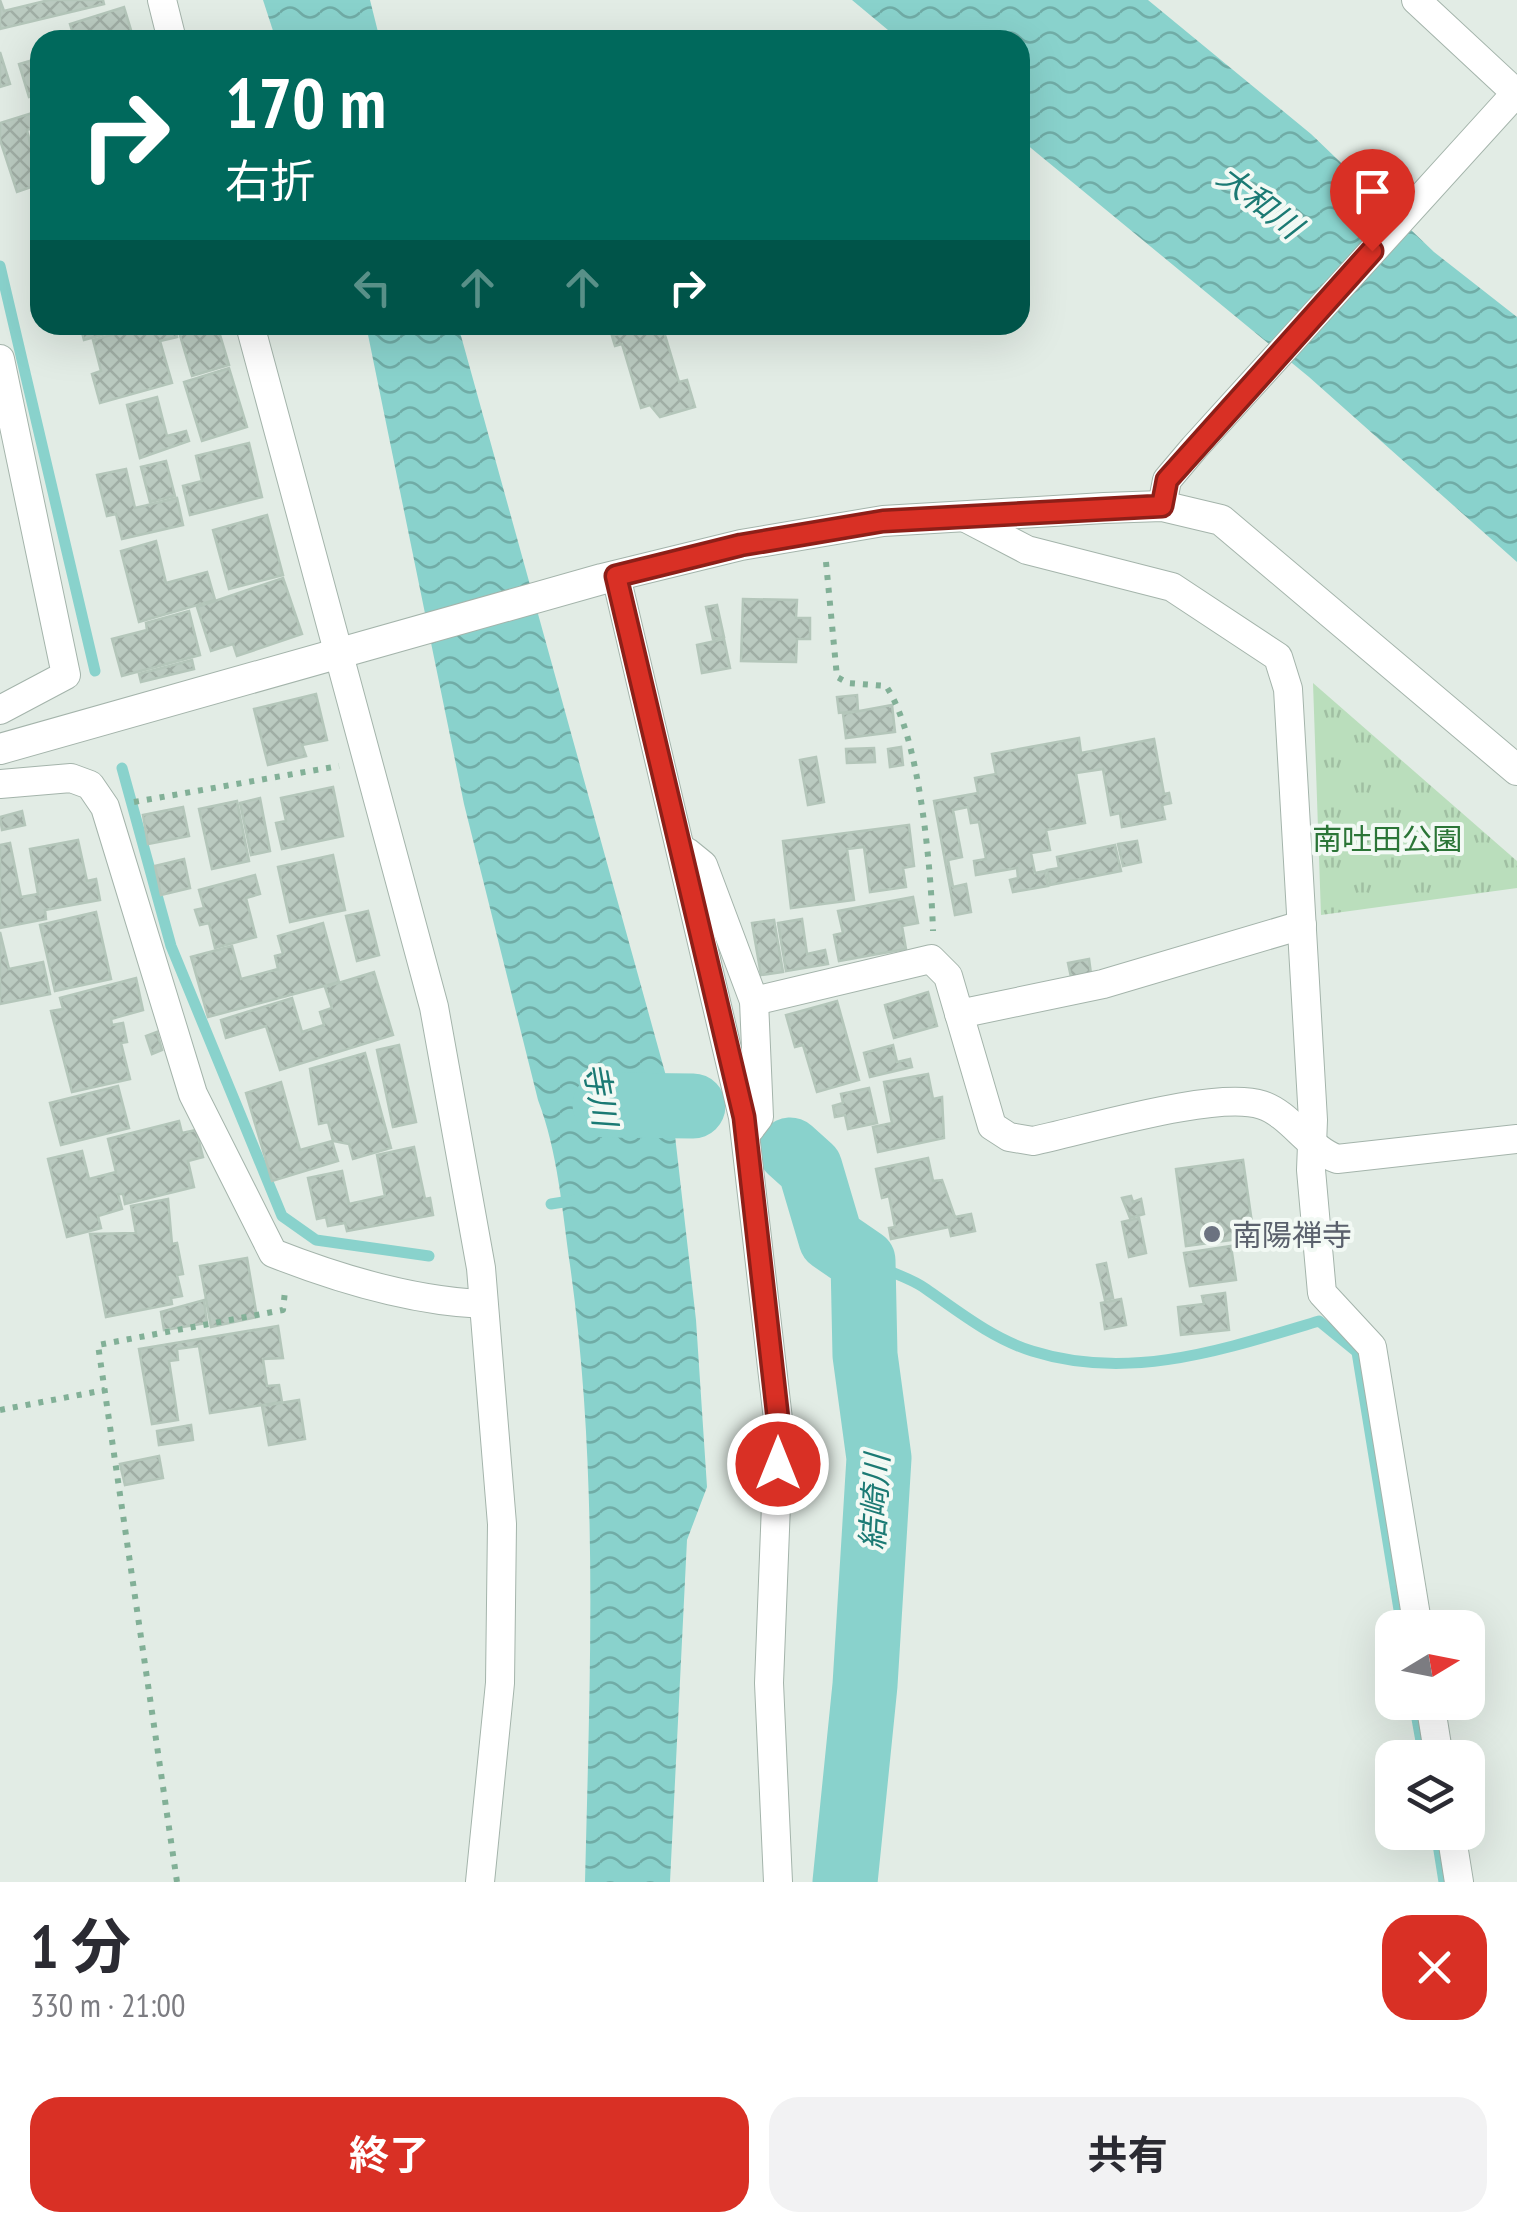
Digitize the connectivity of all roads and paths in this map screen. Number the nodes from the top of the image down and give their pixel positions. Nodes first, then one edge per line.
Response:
1 (162, 0) edge
2 (1416, 0) edge
3 (170, 30) edge
4 (1511, 99) edge
5 (253, 335) edge
6 (0, 359) edge
7 (1162, 506) junction
8 (962, 516) junction
9 (823, 531) junction
10 (608, 578) junction
11 (346, 652) junction
12 (0, 710) edge
13 (0, 749) edge
14 (370, 760) junction
15 (1517, 770) edge
16 (0, 784) edge
17 (104, 807) junction
18 (682, 848) junction
19 (1302, 925) junction
20 (931, 958) junction
21 (754, 1001) junction
22 (959, 1014) junction
23 (745, 1135) junction
24 (1517, 1139) edge
25 (1309, 1143) junction
26 (290, 1260) junction
27 (483, 1304) junction
28 (105, 1390) junction
29 (0, 1410) edge
30 (1415, 1610) edge
31 (1454, 1850) edge
32 (176, 1882) edge
33 (480, 1882) edge
34 (778, 1882) edge
35 (1459, 1882) edge

1 - 3 street
2 - 4 street
4 - 7 street
5 - 11 street
6 - 12 street
7 - 8 street
7 - 15 street
8 - 9 street
8 - 19 street
9 - 10 street
9 - 20 path
10 - 11 street
10 - 18 street
11 - 13 street
11 - 14 street
14 - 17 path
14 - 27 street
16 - 17 street
17 - 26 street
18 - 21 street
18 - 23 street
19 - 22 street
19 - 25 street
20 - 21 street
20 - 22 street
21 - 23 street
22 - 25 street
23 - 34 street
24 - 25 street
25 - 30 street
26 - 27 street
26 - 28 path
27 - 33 street
28 - 29 path
28 - 32 path
31 - 35 street

